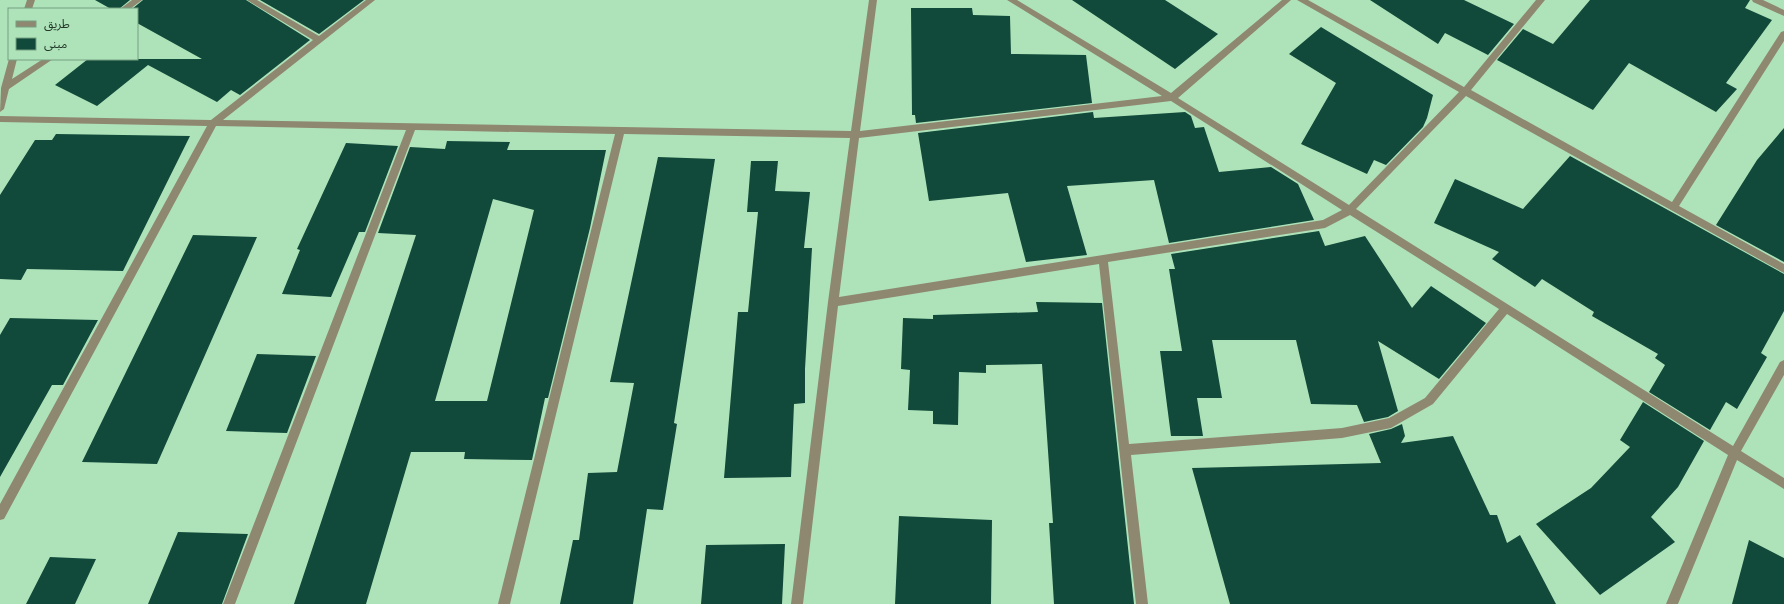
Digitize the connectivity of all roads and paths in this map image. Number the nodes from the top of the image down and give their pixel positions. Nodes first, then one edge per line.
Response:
1 (138, 0) edge
2 (251, 0) edge
3 (371, 0) edge
4 (873, 0) edge
5 (1011, 0) edge
6 (1287, 0) edge
7 (1301, 0) edge
8 (1541, 0) edge
9 (1756, 0) edge
10 (126, 8) edge
11 (1784, 13) edge
12 (1784, 34) edge
13 (319, 40) junction
14 (13, 60) edge
15 (47, 60) edge
16 (5, 88) junction
17 (1464, 91) junction
18 (1172, 98) junction
19 (0, 109) edge
20 (0, 119) edge
21 (212, 123) junction
22 (412, 127) junction
23 (620, 131) junction
24 (855, 135) junction
25 (1673, 208) junction
26 (1350, 210) junction
27 (1103, 259) junction
28 (1784, 269) edge
29 (832, 302) junction
30 (1506, 308) junction
31 (1784, 365) edge
32 (1124, 450) junction
33 (1735, 452) junction
34 (1784, 484) edge
35 (0, 515) edge
36 (229, 604) edge
37 (504, 604) edge
38 (797, 604) edge
39 (1142, 604) edge
40 (1672, 604) edge

1 - 10 street
2 - 13 street
3 - 13 street
4 - 24 street
5 - 18 street
6 - 18 street
7 - 17 street
8 - 17 street
9 - 11 street
12 - 25 street
13 - 21 street
14 - 16 street
15 - 16 street
16 - 19 street
17 - 25 street
17 - 26 street
18 - 24 street
18 - 26 street
20 - 21 street
21 - 22 street
21 - 35 street
22 - 23 street
22 - 36 street
23 - 24 street
23 - 37 street
24 - 29 street
25 - 28 street
26 - 27 street
26 - 30 street
27 - 29 street
27 - 32 street
29 - 38 street
30 - 32 street
30 - 33 street
31 - 33 street
32 - 39 street
33 - 34 street
33 - 40 street

